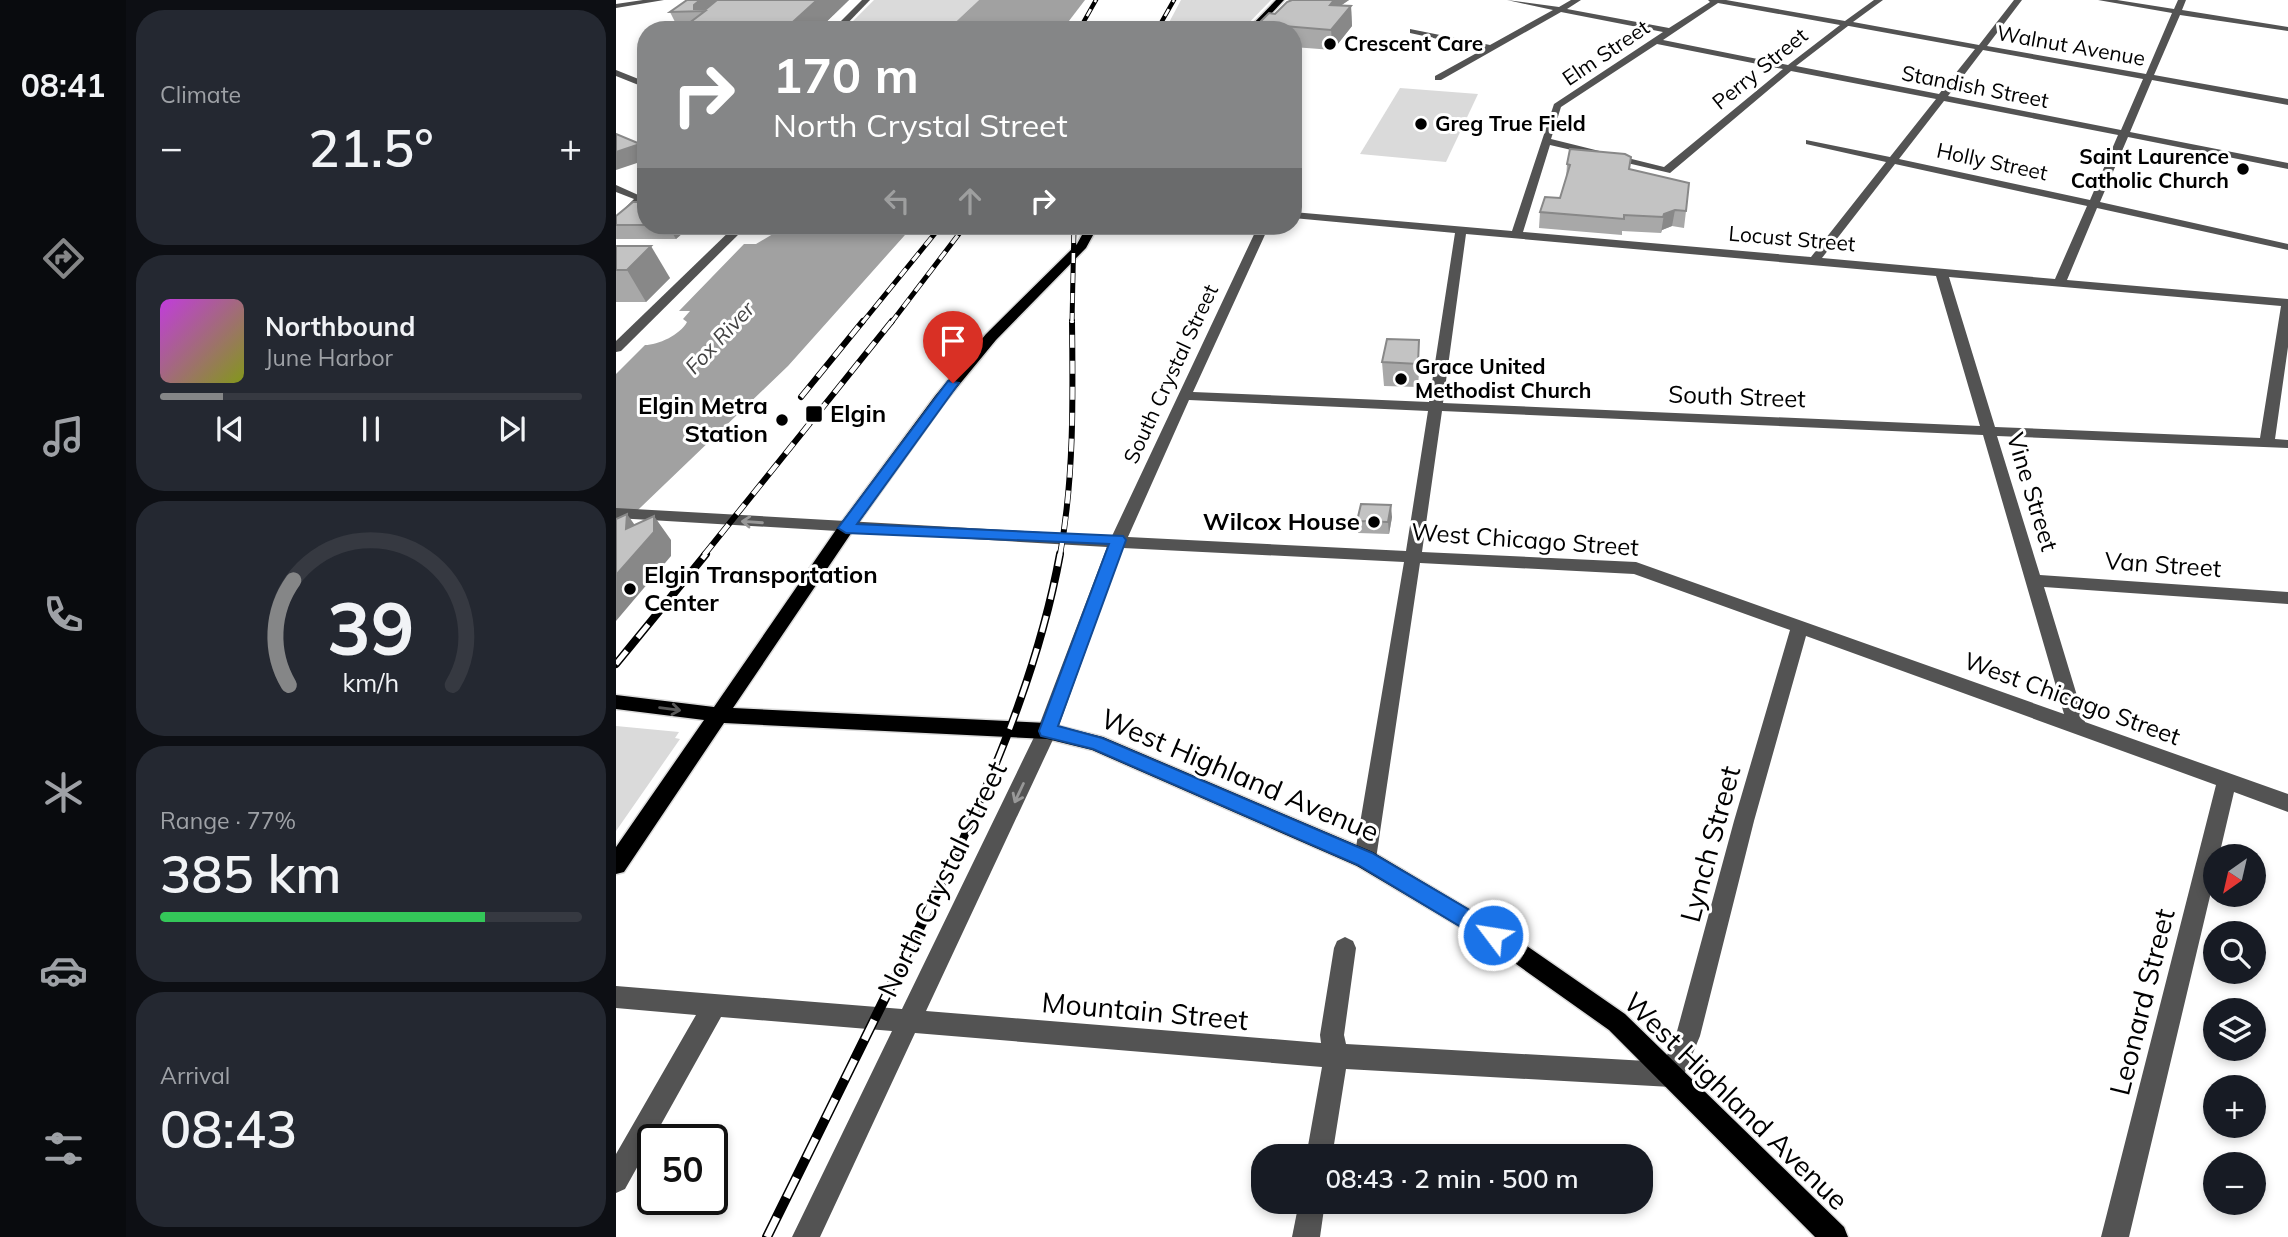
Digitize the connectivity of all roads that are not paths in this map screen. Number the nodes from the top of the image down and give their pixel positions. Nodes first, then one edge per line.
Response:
1 (660, 0) edge
2 (866, 0) edge
3 (1280, 0) edge
4 (1511, 0) edge
5 (1577, 0) edge
6 (1714, 0) edge
7 (1879, 0) edge
8 (2018, 0) edge
9 (2102, 0) edge
10 (2182, 0) edge
11 (1743, 2) edge
12 (616, 6) edge
13 (1560, 9) junction
14 (2177, 12) junction
15 (845, 21) edge
16 (1260, 21) edge
17 (1847, 23) junction
18 (2288, 29) edge
19 (1413, 31) dead end
20 (1670, 31) junction
21 (1655, 41) junction
22 (1491, 48) junction
23 (1980, 48) junction
24 (1790, 68) junction
25 (616, 74) edge
26 (2148, 77) junction
27 (1438, 78) dead end
28 (637, 79) edge
29 (633, 80) junction
30 (637, 82) edge
31 (1941, 97) junction
32 (2288, 102) edge
33 (2123, 134) junction
34 (1547, 141) junction
35 (1810, 142) dead end
36 (1892, 160) junction
37 (2288, 166) edge
38 (616, 188) edge
39 (637, 191) edge
40 (629, 193) junction
41 (637, 197) edge
42 (616, 198) edge
43 (637, 204) edge
44 (2093, 204) junction
45 (1302, 216) edge
46 (616, 223) edge
47 (1461, 230) junction
48 (732, 235) edge
49 (1088, 235) edge
50 (1259, 235) edge
51 (1516, 235) junction
52 (2288, 247) edge
53 (1814, 261) junction
54 (1941, 271) junction
55 (2060, 282) junction
56 (2288, 303) edge
57 (616, 348) edge
58 (1184, 396) junction
59 (1433, 407) junction
60 (1990, 430) junction
61 (2267, 443) junction
62 (2288, 444) edge
63 (616, 513) edge
64 (846, 528) junction
65 (1118, 540) junction
66 (1415, 556) junction
67 (2036, 581) junction
68 (2288, 598) edge
69 (1800, 626) junction
70 (616, 702) edge
71 (720, 715) junction
72 (2077, 727) junction
73 (1047, 731) junction
74 (2227, 780) junction
75 (2288, 803) edge
76 (1365, 859) junction
77 (616, 865) edge
78 (1345, 948) dead end
79 (616, 997) edge
80 (715, 1004) junction
81 (909, 1021) junction
82 (1336, 1056) junction
83 (1671, 1075) junction
84 (1321, 1144) edge
85 (616, 1180) edge
86 (1310, 1214) edge
87 (806, 1237) edge
88 (1306, 1237) edge
89 (1835, 1237) edge
90 (2115, 1237) edge

1 - 12 street
2 - 15 street
3 - 16 main road
4 - 13 street
5 - 13 street
6 - 11 street, Walnut Avenue
6 - 20 street, Elm Street
7 - 17 street, Perry Street
8 - 23 street
9 - 14 street
10 - 14 street
11 - 17 street, Walnut Avenue
13 - 20 street
13 - 22 street
14 - 18 street
14 - 26 street
17 - 23 street, Walnut Avenue
17 - 24 street, Perry Street
19 - 22 street
20 - 21 street, Elm Street
21 - 24 street, Standish Street
21 - 34 street, Elm Street
22 - 27 street
23 - 26 street, Walnut Avenue
23 - 31 street
24 - 31 street, Standish Street
24 - 34 street, Perry Street
25 - 29 street
26 - 32 street, Walnut Avenue
26 - 33 street
28 - 29 street
29 - 30 street
31 - 33 street, Standish Street
31 - 36 street
33 - 37 street, Standish Street
33 - 44 street
34 - 51 street, Elm Street
35 - 36 street, Holly Street
36 - 44 street, Holly Street
36 - 53 street
38 - 40 street
39 - 40 street
40 - 41 street
40 - 42 street
43 - 46 street
44 - 52 street, Holly Street
44 - 55 street
45 - 47 street, Locust Street
47 - 51 street, Locust Street
47 - 59 street
48 - 57 street
49 - 64 main road
50 - 58 street, South Crystal Street
51 - 53 street, Locust Street
53 - 54 street, Locust Street
54 - 55 street, Locust Street
54 - 60 street, Vine Street
55 - 56 street, Locust Street
56 - 61 street
58 - 59 street, South Street
58 - 65 street, South Crystal Street
59 - 60 street, South Street
59 - 66 street
60 - 61 street, South Street
60 - 67 street, Vine Street
61 - 62 street, South Street
64 -> 63 street, West Chicago Street
64 - 65 street, West Chicago Street
64 - 71 main road
65 - 66 street, West Chicago Street
65 - 73 street, North Crystal Street
66 - 69 street, West Chicago Street
66 - 76 street
67 - 68 street, Van Street
67 - 72 street, Vine Street
69 - 72 street, West Chicago Street
69 - 83 street, Lynch Street
70 -> 71 main road, West Highland Avenue
71 - 73 main road, West Highland Avenue
71 - 77 main road
72 - 74 street, West Chicago Street
73 - 76 main road, West Highland Avenue
73 -> 81 street, North Crystal Street
74 - 75 street, West Chicago Street
74 - 90 street, Leonard Street
76 - 83 main road, West Highland Avenue
78 - 82 street
79 - 80 street, Mountain Street
80 - 81 street, Mountain Street
80 - 85 street
81 - 82 street, Mountain Street
81 - 87 street, North Crystal Street
82 - 83 street, Mountain Street
82 - 84 street
83 - 89 main road, West Highland Avenue
86 - 88 street

